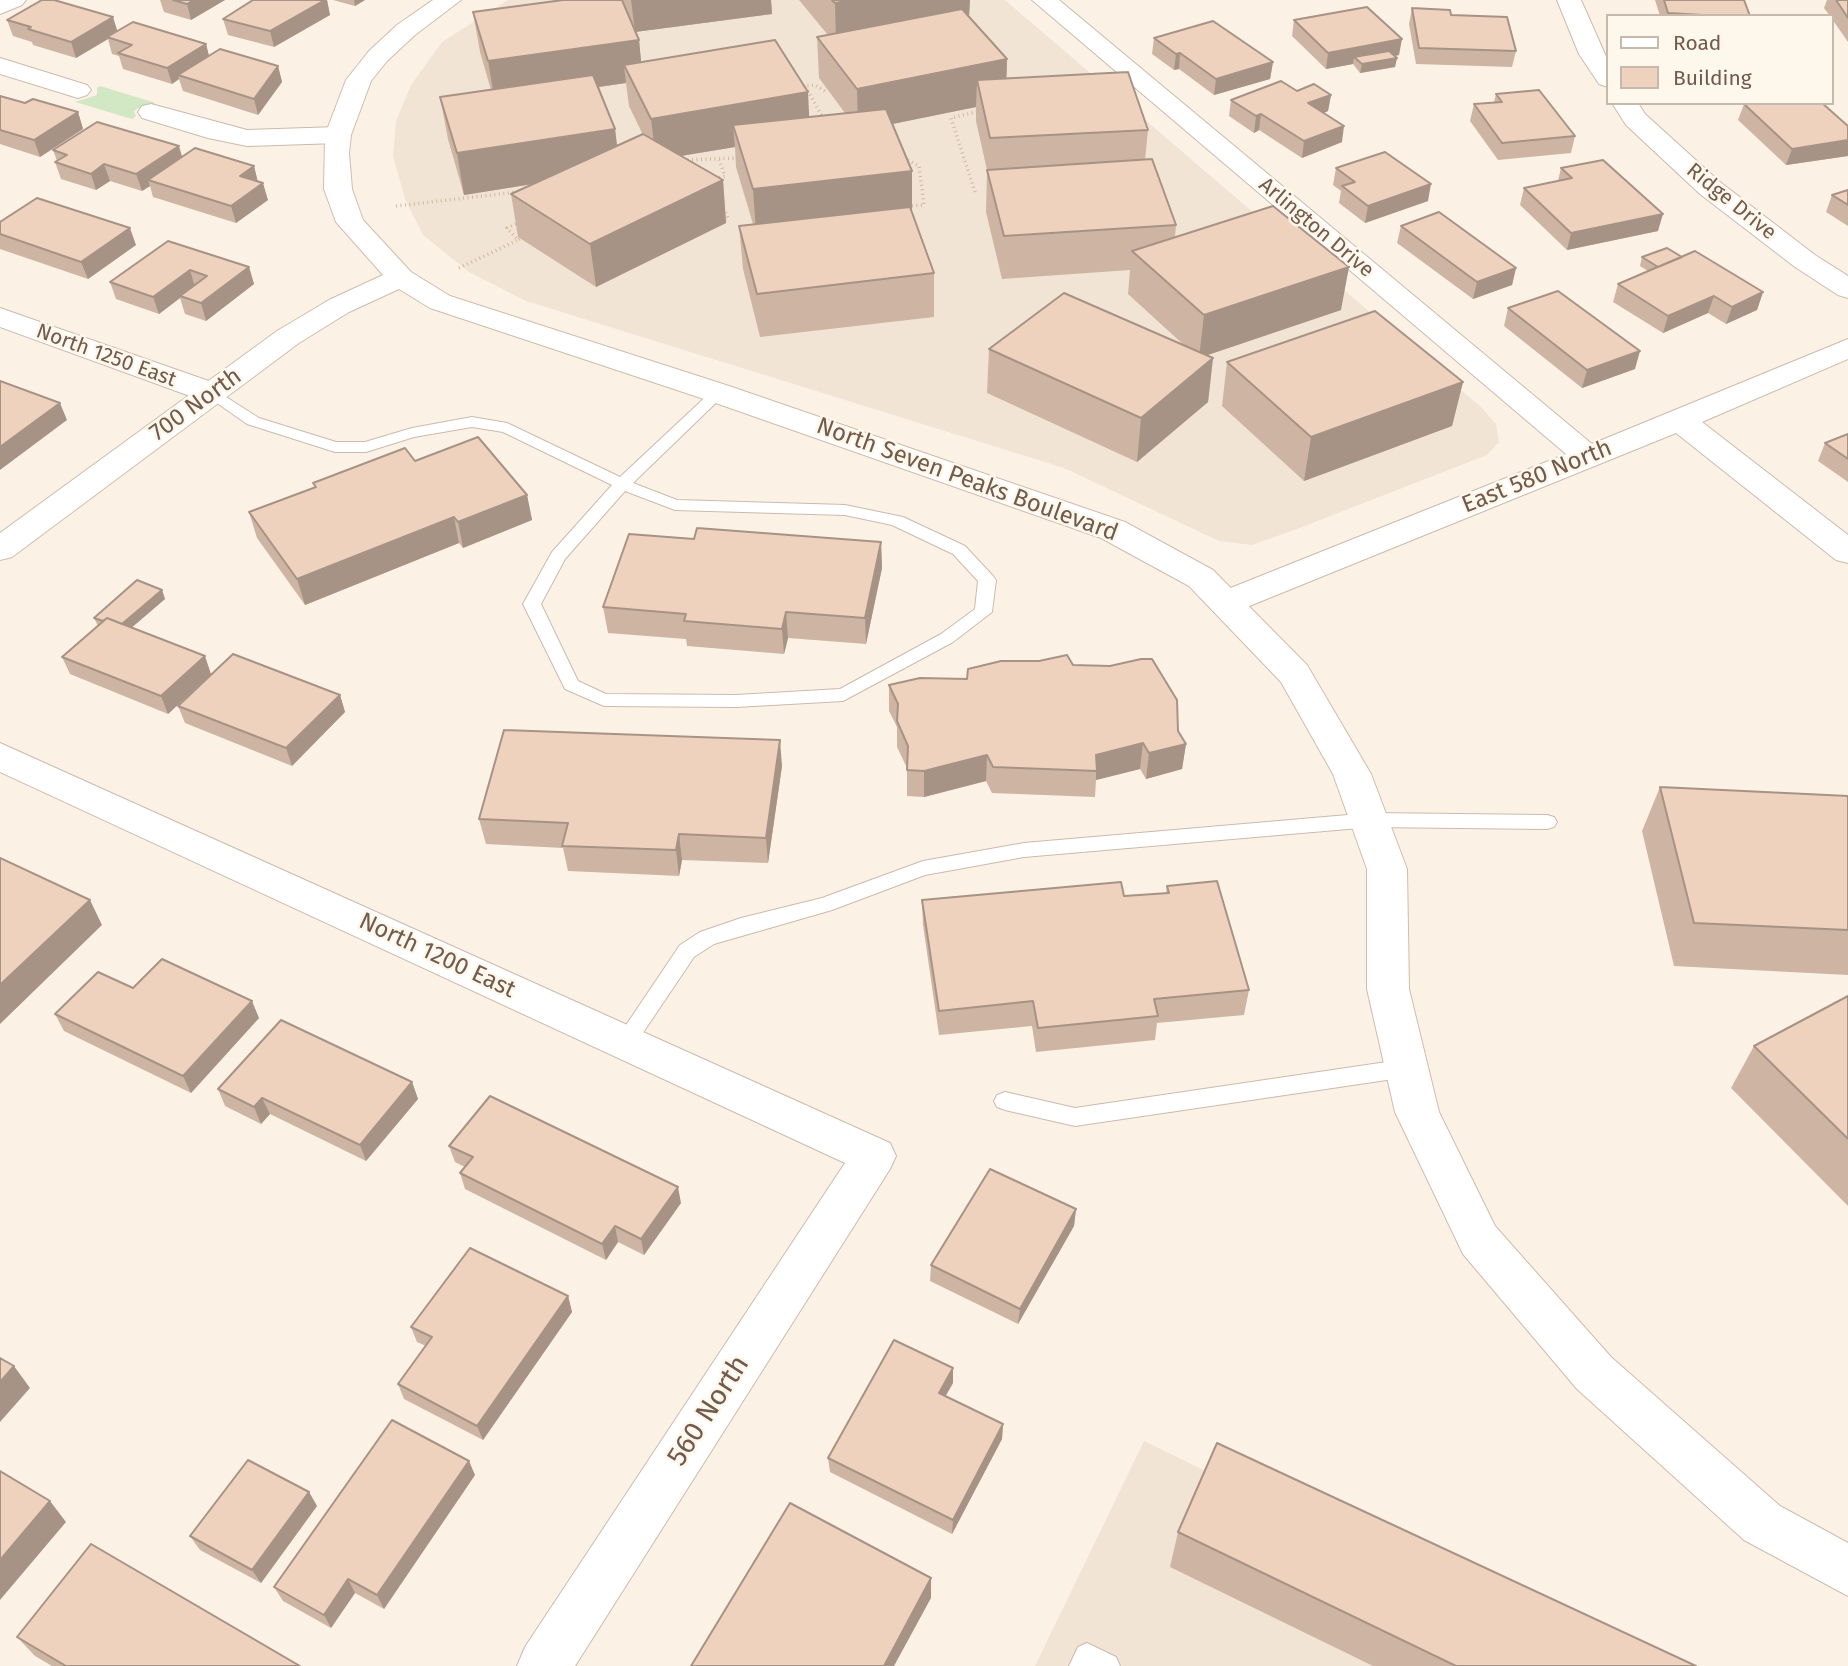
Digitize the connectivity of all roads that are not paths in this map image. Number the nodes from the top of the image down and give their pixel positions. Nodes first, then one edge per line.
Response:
1 (14, 0) edge
2 (449, 0) edge
3 (1044, 0) edge
4 (1569, 0) edge
5 (0, 7) edge
6 (0, 66) edge
7 (1606, 76) edge
8 (78, 90) dead end
9 (1626, 105) edge
10 (151, 112) dead end
11 (338, 135) junction
12 (401, 278) junction
13 (1848, 289) edge
14 (0, 317) edge
15 (1848, 348) edge
16 (718, 393) junction
17 (212, 394) junction
18 (1680, 420) junction
19 (1588, 457) junction
20 (622, 484) junction
21 (0, 549) edge
22 (1848, 552) edge
23 (1225, 603) junction
24 (0, 756) edge
25 (1371, 820) junction
26 (1547, 822) dead end
27 (625, 1043) junction
28 (1407, 1068) junction
29 (1005, 1101) dead end
30 (874, 1156) joint
31 (1848, 1571) edge
32 (544, 1666) edge
33 (1082, 1666) edge
34 (1107, 1666) edge

1 - 5 street
2 - 11 street, North Seven Peaks Boulevard
3 - 19 street, Arlington Drive
4 - 7 street
6 - 8 street
9 - 13 street, Ridge Drive
10 - 11 street
11 - 12 street, North Seven Peaks Boulevard
12 - 16 street, North Seven Peaks Boulevard
12 - 17 street, 700 North
14 - 17 street, North 1250 East
15 - 18 street, East 580 North
16 - 20 lane
16 - 23 street, North Seven Peaks Boulevard
17 - 20 lane
17 - 21 street, 700 North
18 - 19 street, East 580 North
18 - 22 street
19 - 23 street, East 580 North
20 - 20 lane
23 - 25 street, North Seven Peaks Boulevard
24 - 27 street, North 1200 East
25 - 26 lane
25 - 27 lane
25 - 28 street, North Seven Peaks Boulevard
27 - 30 street, North 1200 East
28 - 29 lane
28 - 31 street, North Seven Peaks Boulevard
30 - 32 street, 560 North
33 - 34 lane

